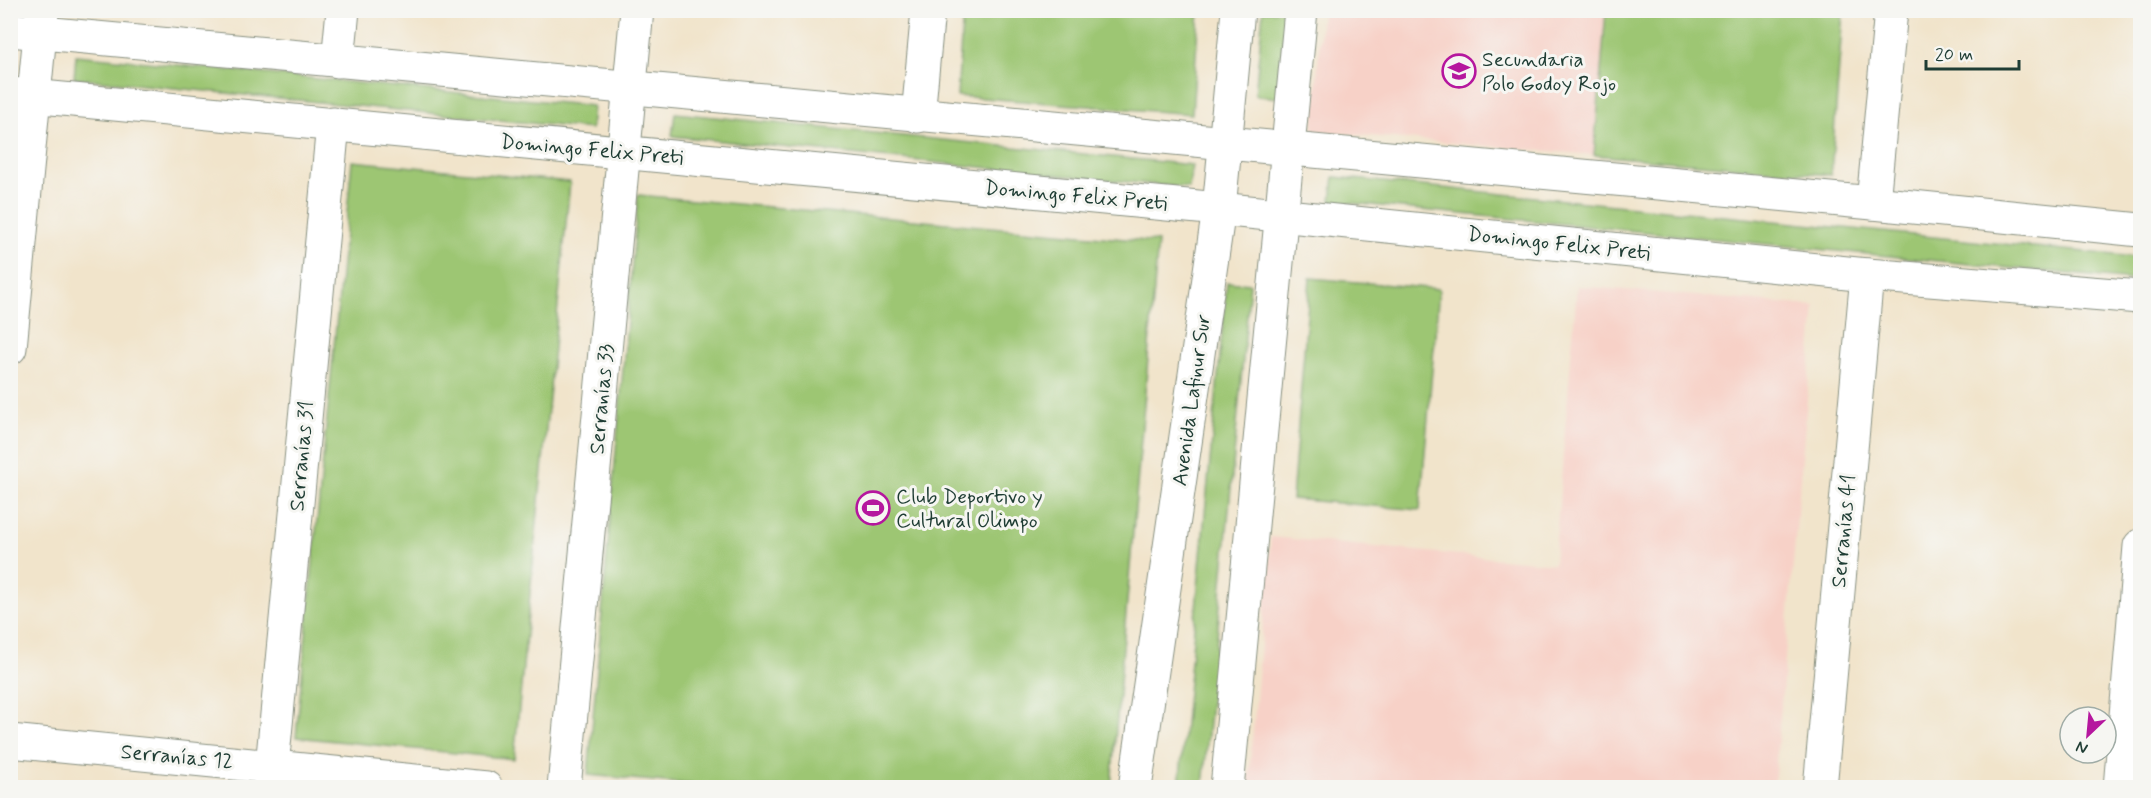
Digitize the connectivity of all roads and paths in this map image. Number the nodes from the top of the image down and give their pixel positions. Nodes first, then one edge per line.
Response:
1 (343, 10) edge
2 (637, 10) edge
3 (928, 10) edge
4 (1238, 10) edge
5 (1301, 10) edge
6 (1890, 10) edge
7 (31, 24) edge
8 (338, 61) junction
9 (630, 88) junction
10 (22, 95) edge
11 (918, 116) junction
12 (333, 124) junction
13 (1225, 144) junction
14 (1288, 150) junction
15 (625, 153) junction
16 (1873, 203) junction
17 (1219, 209) junction
18 (1282, 215) junction
19 (2140, 230) edge
20 (1867, 275) junction
21 (2140, 297) edge
22 (10, 348) edge
23 (2140, 546) edge
24 (10, 741) edge
25 (271, 776) edge
26 (486, 788) edge
27 (564, 788) edge
28 (1135, 788) edge
29 (1227, 788) edge
30 (1820, 788) edge
31 (2120, 788) edge

1 - 8 street
2 - 9 street, Serranías 33
3 - 11 street
4 - 13 street, Avenida Lafinur Sur
5 - 14 street
6 - 16 street
7 - 8 street
7 - 10 street
8 - 9 street
9 - 11 street
9 - 15 street, Serranías 33
10 - 12 street, Domingo Felix Preti
10 - 22 street
11 - 13 street
12 - 15 street, Domingo Felix Preti
12 - 25 street, Serranías 31
13 - 14 street
13 - 17 street, Avenida Lafinur Sur
14 - 16 street
14 - 18 street
15 - 17 street, Domingo Felix Preti
15 - 27 street, Serranías 33
16 - 19 street
17 - 18 street, Domingo Felix Preti
17 - 28 street, Avenida Lafinur Sur
18 - 20 street, Domingo Felix Preti
18 - 29 street
20 - 21 street, Domingo Felix Preti
20 - 30 street, Serranías 41
23 - 31 street
24 - 25 street, Serranías 12
25 - 26 street, Serranías 12

